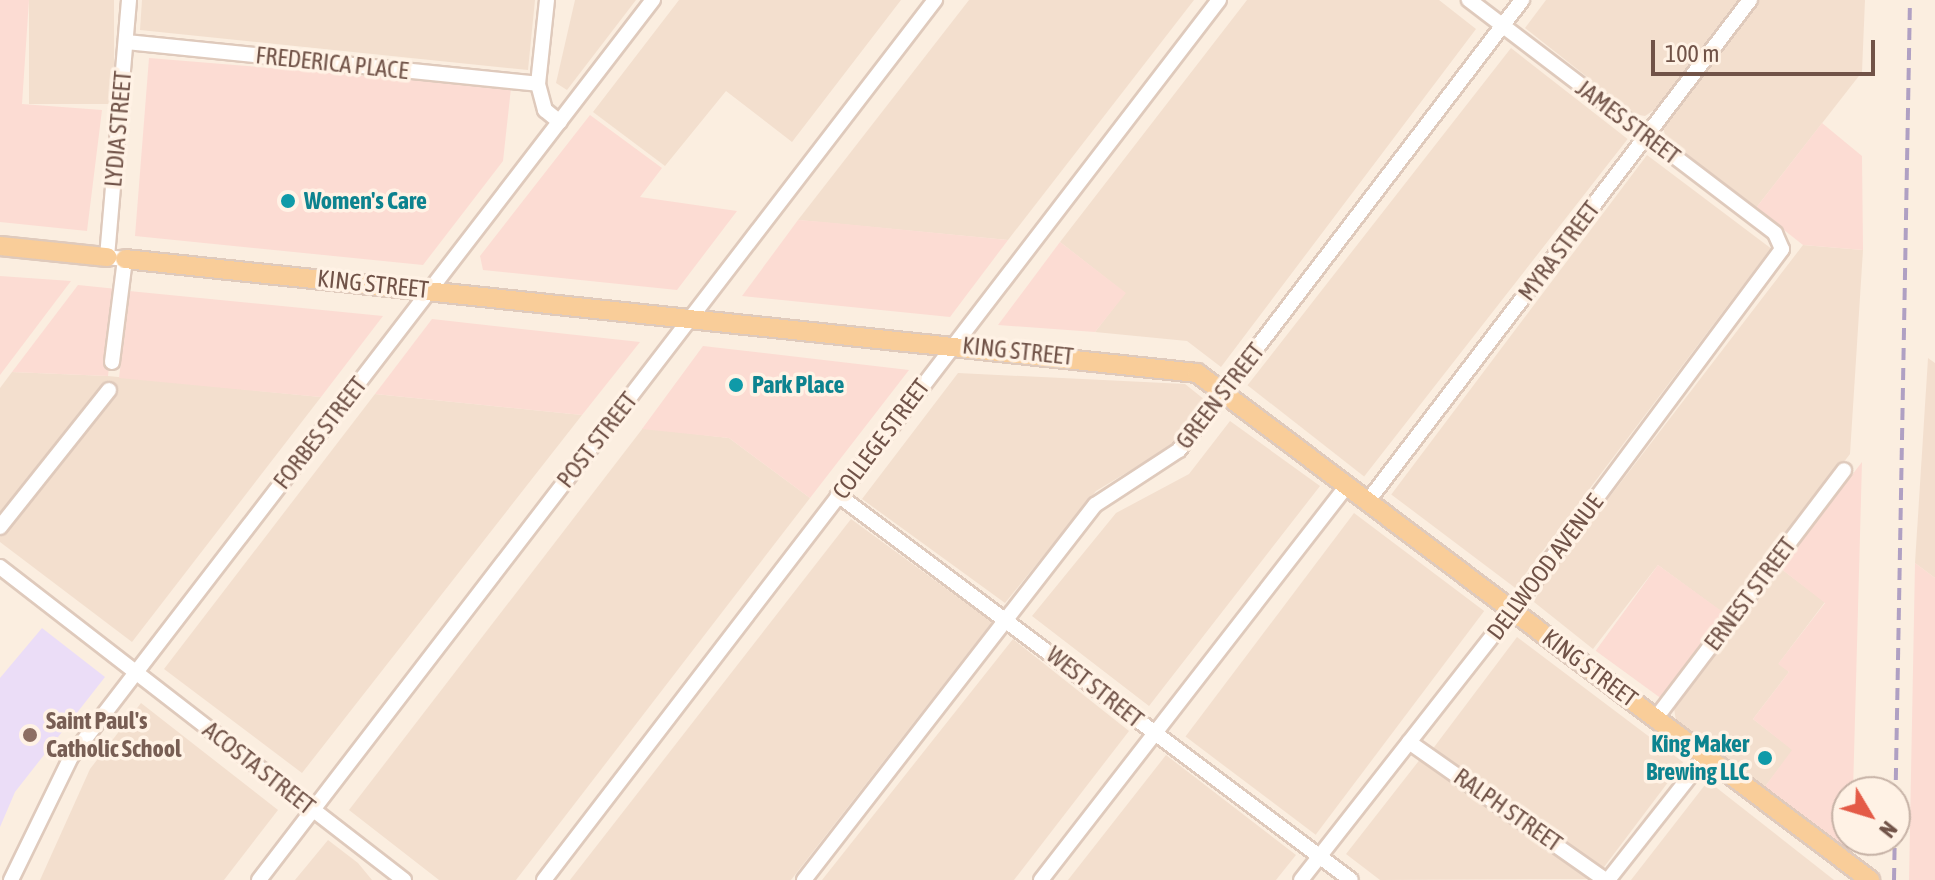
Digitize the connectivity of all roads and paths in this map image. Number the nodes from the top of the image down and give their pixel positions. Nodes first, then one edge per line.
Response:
1 (129, 0) edge
2 (547, 0) edge
3 (653, 0) edge
4 (935, 0) edge
5 (1219, 0) edge
6 (1469, 0) edge
7 (1522, 0) edge
8 (1750, 0) edge
9 (1503, 26) junction
10 (126, 42) junction
11 (538, 84) junction
12 (560, 122) junction
13 (1646, 136) junction
14 (0, 246) edge
15 (1782, 249) joint
16 (116, 258) junction
17 (430, 290) junction
18 (692, 317) junction
19 (953, 344) junction
20 (112, 362) dead end
21 (109, 390) dead end
22 (1226, 391) junction
23 (1844, 470) dead end
24 (1347, 485) junction
25 (838, 495) junction
26 (1368, 501) junction
27 (0, 527) edge
28 (0, 567) edge
29 (1513, 610) junction
30 (1008, 620) junction
31 (136, 673) junction
32 (1656, 718) junction
33 (1155, 733) junction
34 (1409, 742) junction
35 (1706, 756) junction
36 (311, 809) junction
37 (1319, 856) junction
38 (1858, 877) edge
39 (11, 880) edge
40 (259, 880) edge
41 (404, 880) edge
42 (544, 880) edge
43 (804, 880) edge
44 (1041, 880) edge
45 (1301, 880) edge
46 (1351, 880) edge
47 (1607, 880) edge

1 - 10 street, LYDIA STREET
2 - 11 street
3 - 12 street, FORBES STREET
4 - 18 street, POST STREET
5 - 19 street, COLLEGE STREET
6 - 9 street, JAMES STREET
7 - 9 street, GREEN STREET
8 - 13 street, MYRA STREET
9 - 13 street, JAMES STREET
9 - 22 street, GREEN STREET
10 - 11 street, FREDERICA PLACE
10 - 16 street, LYDIA STREET
11 - 12 street
12 - 17 street, FORBES STREET
13 - 15 street, JAMES STREET
13 - 26 street, MYRA STREET
14 - 16 main road, KING STREET
15 - 29 street, DELLWOOD AVENUE
16 - 17 main road, KING STREET
16 - 20 street, LYDIA STREET
17 - 18 main road, KING STREET
17 - 31 street, FORBES STREET
18 - 19 main road, KING STREET
18 - 36 street, POST STREET
19 - 22 main road, KING STREET
19 - 25 street, COLLEGE STREET
21 - 27 street
22 - 24 main road, KING STREET
22 - 30 street, GREEN STREET
23 - 32 street, ERNEST STREET
24 - 26 main road, KING STREET
24 - 33 street
25 - 30 street, WEST STREET
25 - 42 street, COLLEGE STREET
26 - 29 main road, KING STREET
28 - 31 street, ACOSTA STREET
29 - 32 main road, KING STREET
29 - 34 street, DELLWOOD AVENUE
30 - 33 street, WEST STREET
30 - 43 street, GREEN STREET
31 - 36 street, ACOSTA STREET
31 - 39 street, FORBES STREET
32 - 35 main road, KING STREET
33 - 37 street, WEST STREET
33 - 44 street
34 - 37 street, DELLWOOD AVENUE
34 - 47 street, RALPH STREET
35 - 38 main road, KING STREET
35 - 47 street
36 - 40 street, POST STREET
36 - 41 street, ACOSTA STREET
37 - 45 street, DELLWOOD AVENUE
37 - 46 street, WEST STREET

